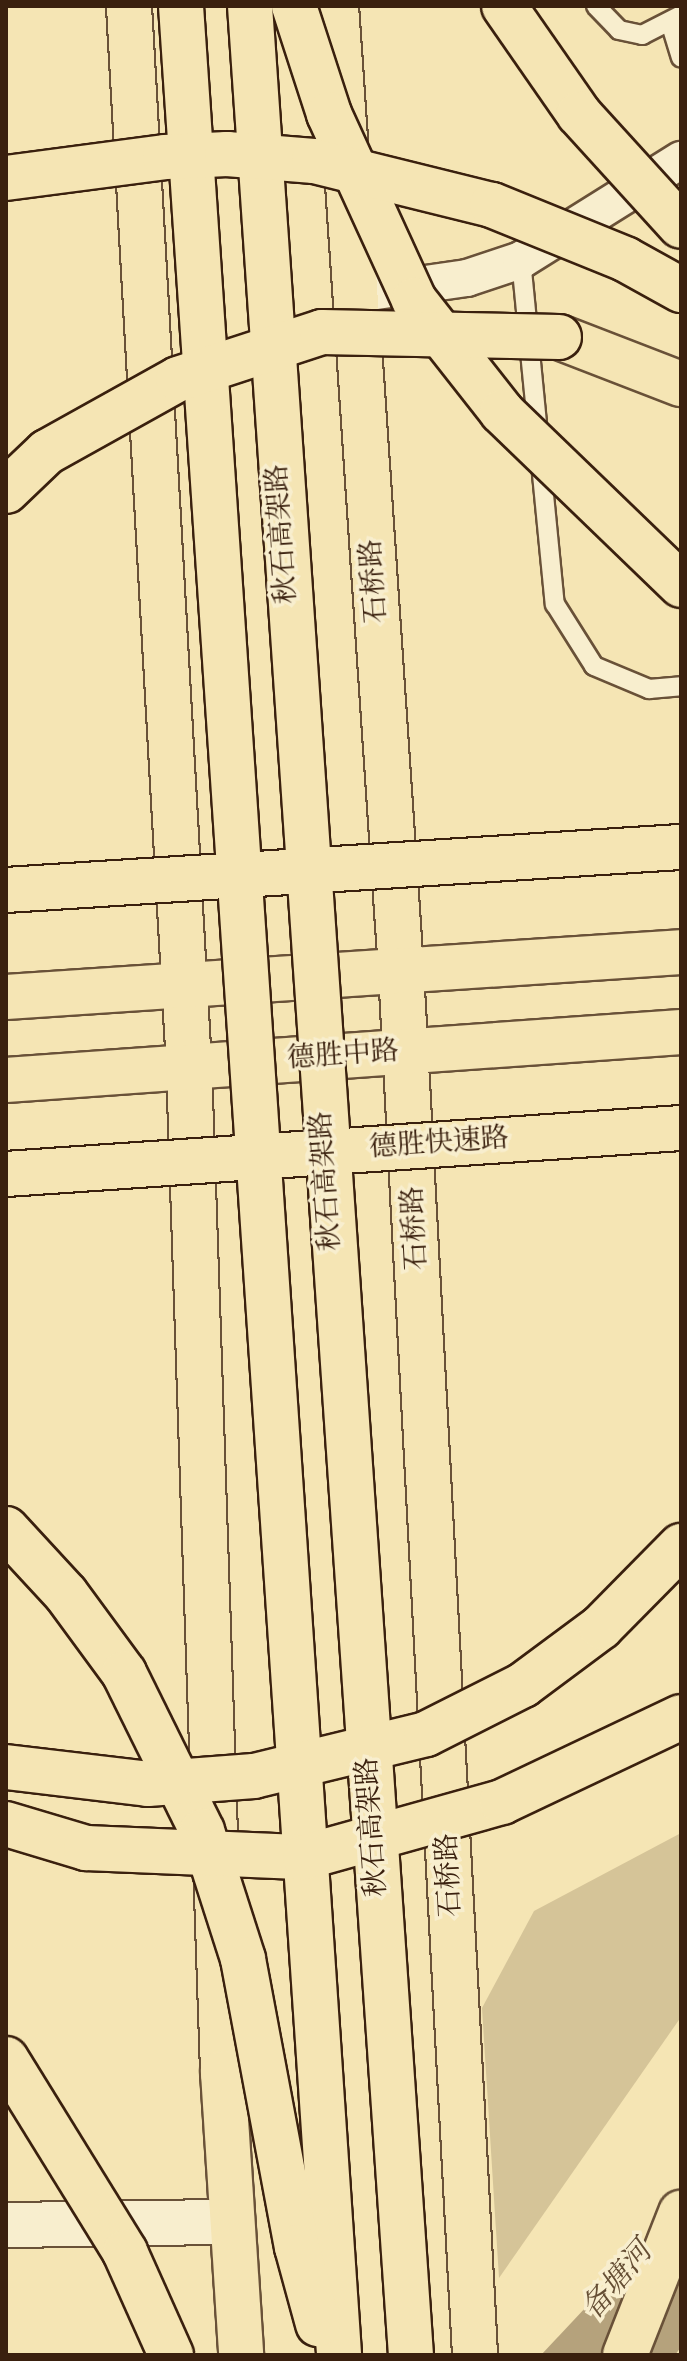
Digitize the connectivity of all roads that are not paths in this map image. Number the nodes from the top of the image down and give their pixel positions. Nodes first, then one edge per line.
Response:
1 (129, 6) edge
2 (181, 6) edge
3 (250, 6) edge
4 (294, 6) edge
5 (336, 6) edge
6 (504, 6) edge
7 (596, 6) edge
8 (676, 20) edge
9 (681, 57) edge
10 (681, 160) edge
11 (6, 178) edge
12 (681, 226) edge
13 (521, 260) junction
14 (681, 290) edge
15 (356, 294) junction
16 (681, 384) edge
17 (6, 491) edge
18 (681, 585) edge
19 (681, 686) edge
20 (681, 847) edge
21 (6, 890) edge
22 (681, 952) edge
23 (401, 970) junction
24 (184, 987) junction
25 (17, 991) edge
26 (681, 1032) edge
27 (406, 1052) junction
28 (189, 1067) junction
29 (23, 1079) edge
30 (681, 1128) edge
31 (6, 1174) edge
32 (6, 1529) edge
33 (681, 1546) edge
34 (681, 1717) edge
35 (6, 1767) edge
36 (6, 1824) edge
37 (6, 2059) edge
38 (681, 2213) edge
39 (229, 2222) junction
40 (6, 2225) edge
41 (171, 2355) edge
42 (241, 2355) edge
43 (327, 2355) edge
44 (339, 2355) edge
45 (411, 2355) edge
46 (475, 2355) edge
47 (625, 2355) edge

1 - 24 main road
2 - 44 main road, bridge
3 - 45 main road, 秋石高架路, bridge
4 - 18 main road, bridge
5 - 15 main road, 石桥路
6 - 12 main road, bridge
7 - 8 lane
8 - 9 lane
10 - 13 street
11 - 14 main road, bridge
13 - 15 street
13 - 19 lane
15 - 23 main road, 石桥路
16 - 17 main road, bridge
20 - 21 main road, bridge
22 - 23 main road
23 - 24 main road
23 - 27 main road, 石桥路
24 - 25 main road
24 - 28 main road
26 - 27 main road, 德胜中路
27 - 28 main road, 德胜中路
27 - 46 main road, 石桥路
28 - 29 main road, 德胜中路
28 - 39 main road
30 - 31 main road, 德胜快速路, bridge
32 - 43 main road, bridge
33 - 35 main road, bridge
34 - 36 main road, bridge
37 - 41 main road, bridge
38 - 47 main road
39 - 40 street
39 - 42 main road

